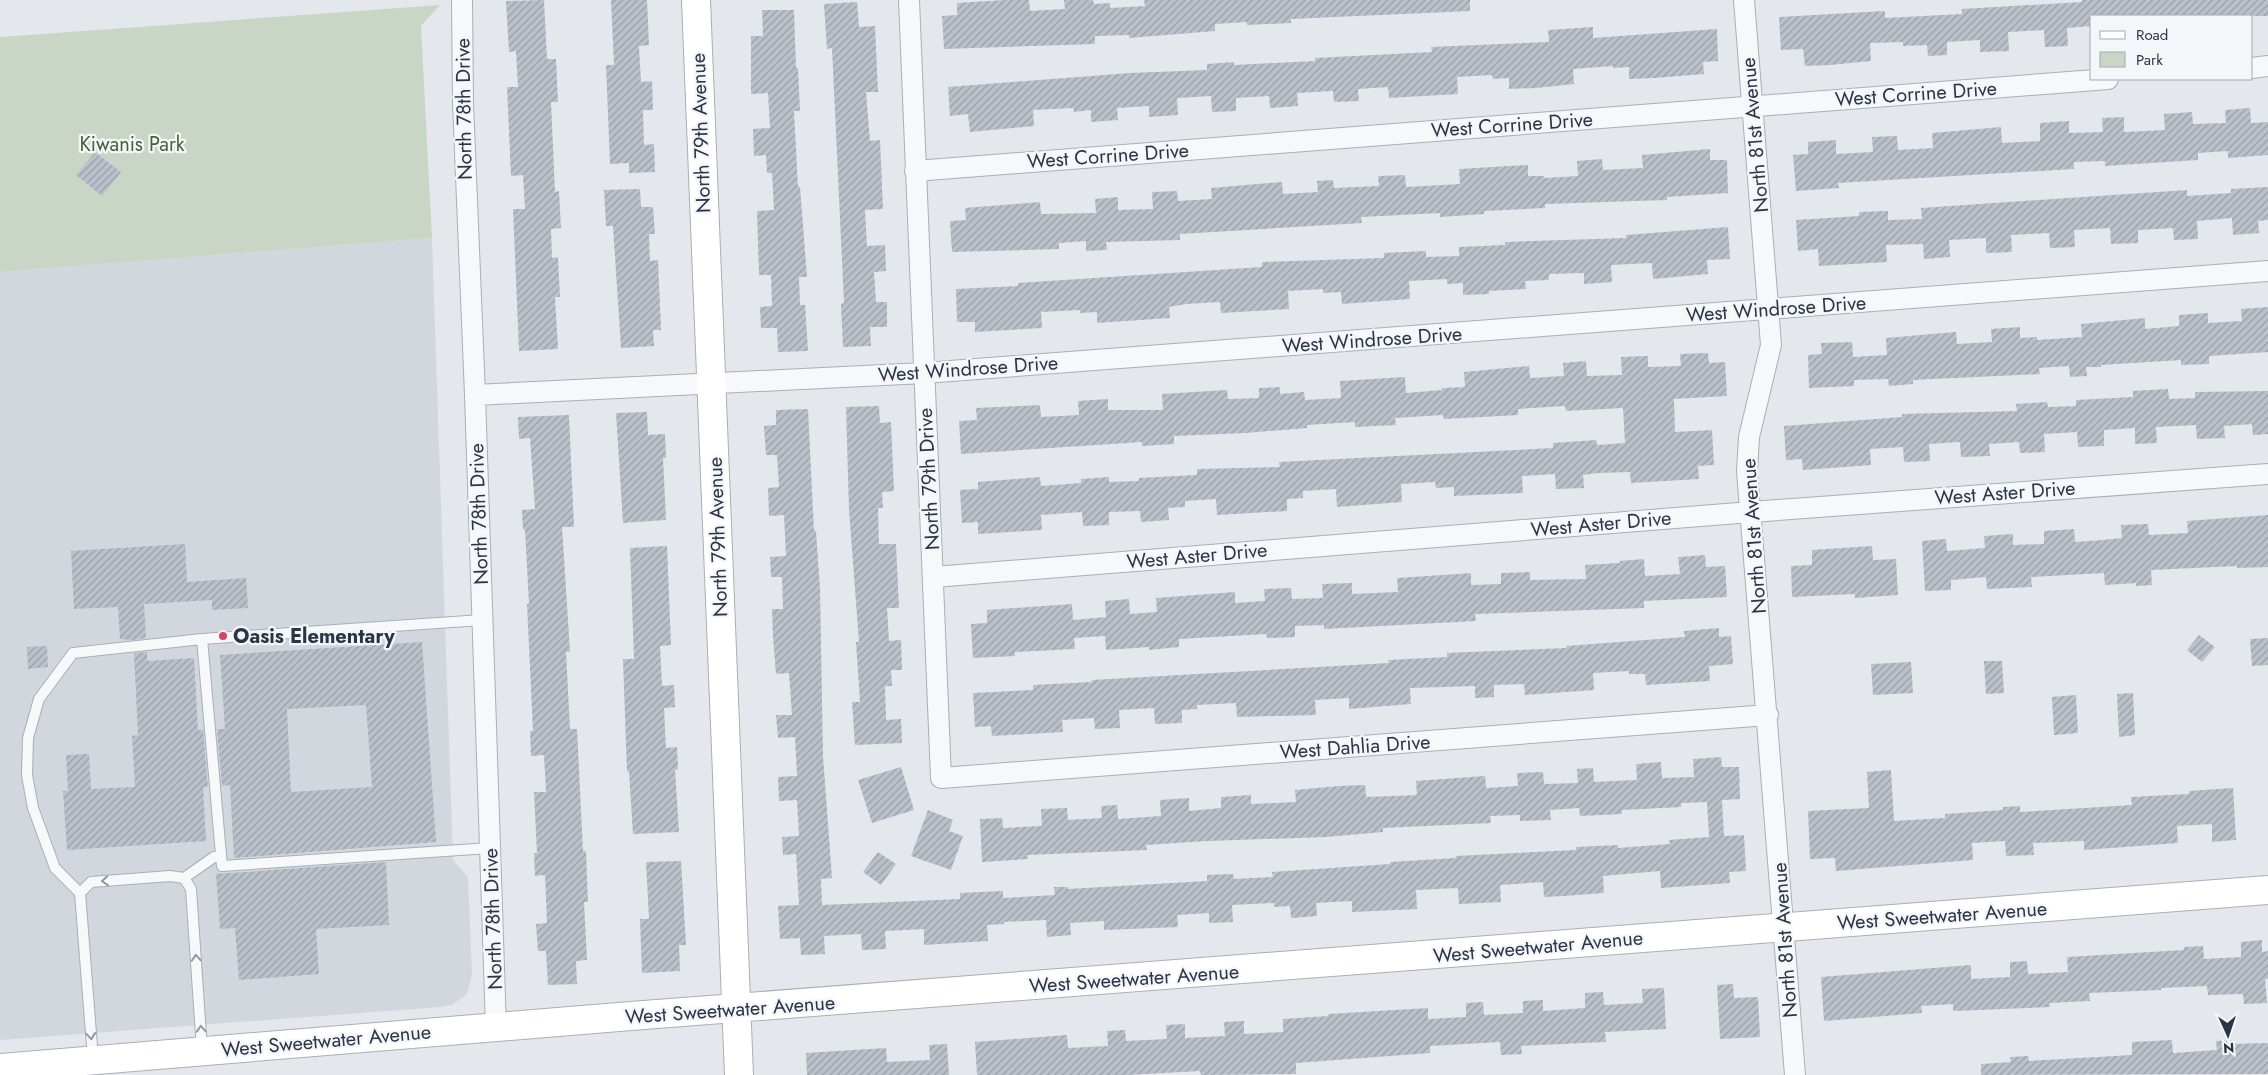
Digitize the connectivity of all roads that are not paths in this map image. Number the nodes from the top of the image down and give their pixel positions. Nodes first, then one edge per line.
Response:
1 (462, 0) edge
2 (696, 0) edge
3 (909, 0) edge
4 (1744, 0) edge
5 (2268, 66) edge
6 (2253, 68) edge
7 (2095, 80) edge
8 (1753, 106) junction
9 (916, 171) junction
10 (2268, 271) edge
11 (1770, 310) junction
12 (924, 373) junction
13 (712, 384) junction
14 (476, 395) junction
15 (2268, 474) edge
16 (1751, 512) junction
17 (934, 577) junction
18 (482, 620) junction
19 (202, 639) junction
20 (1768, 716) junction
21 (941, 778) joint
22 (490, 848) junction
23 (221, 857) junction
24 (184, 878) junction
25 (2268, 890) edge
26 (80, 893) junction
27 (1784, 927) junction
28 (737, 1010) junction
29 (496, 1028) junction
30 (202, 1051) junction
31 (93, 1060) junction
32 (0, 1068) edge
33 (739, 1075) edge
34 (1795, 1075) edge

1 - 14 street, North 78th Drive
2 - 13 street, North 79th Avenue
3 - 9 street, North 79th Drive
4 - 8 street, North 81st Avenue
5 - 6 street
7 - 8 street, West Corrine Drive
8 - 9 street, West Corrine Drive
8 - 11 street, North 81st Avenue
9 - 12 street, North 79th Drive
10 - 11 street, West Windrose Drive
11 - 12 street, West Windrose Drive
11 - 16 street, North 81st Avenue
12 - 13 street, West Windrose Drive
12 - 17 street, North 79th Drive
13 - 14 street, West Windrose Drive
13 - 28 street, North 79th Avenue
14 - 18 street, North 78th Drive
15 - 16 street, West Aster Drive
16 - 17 street, West Aster Drive
16 - 20 street, North 81st Avenue
17 - 21 street, North 79th Drive
18 - 19 lane
18 - 22 street, North 78th Drive
19 - 23 lane
19 - 26 lane
20 - 21 street, West Dahlia Drive
20 - 27 street, North 81st Avenue
22 - 23 lane
22 - 29 street, North 78th Drive
23 - 24 lane
24 -> 26 lane
30 -> 24 lane
25 - 27 street, West Sweetwater Avenue
26 -> 31 lane
27 - 28 street, West Sweetwater Avenue
27 - 34 street, North 81st Avenue
28 - 29 street, West Sweetwater Avenue
28 - 33 street, North 79th Avenue
29 - 30 street, West Sweetwater Avenue
30 - 31 street, West Sweetwater Avenue
31 - 32 street, West Sweetwater Avenue

